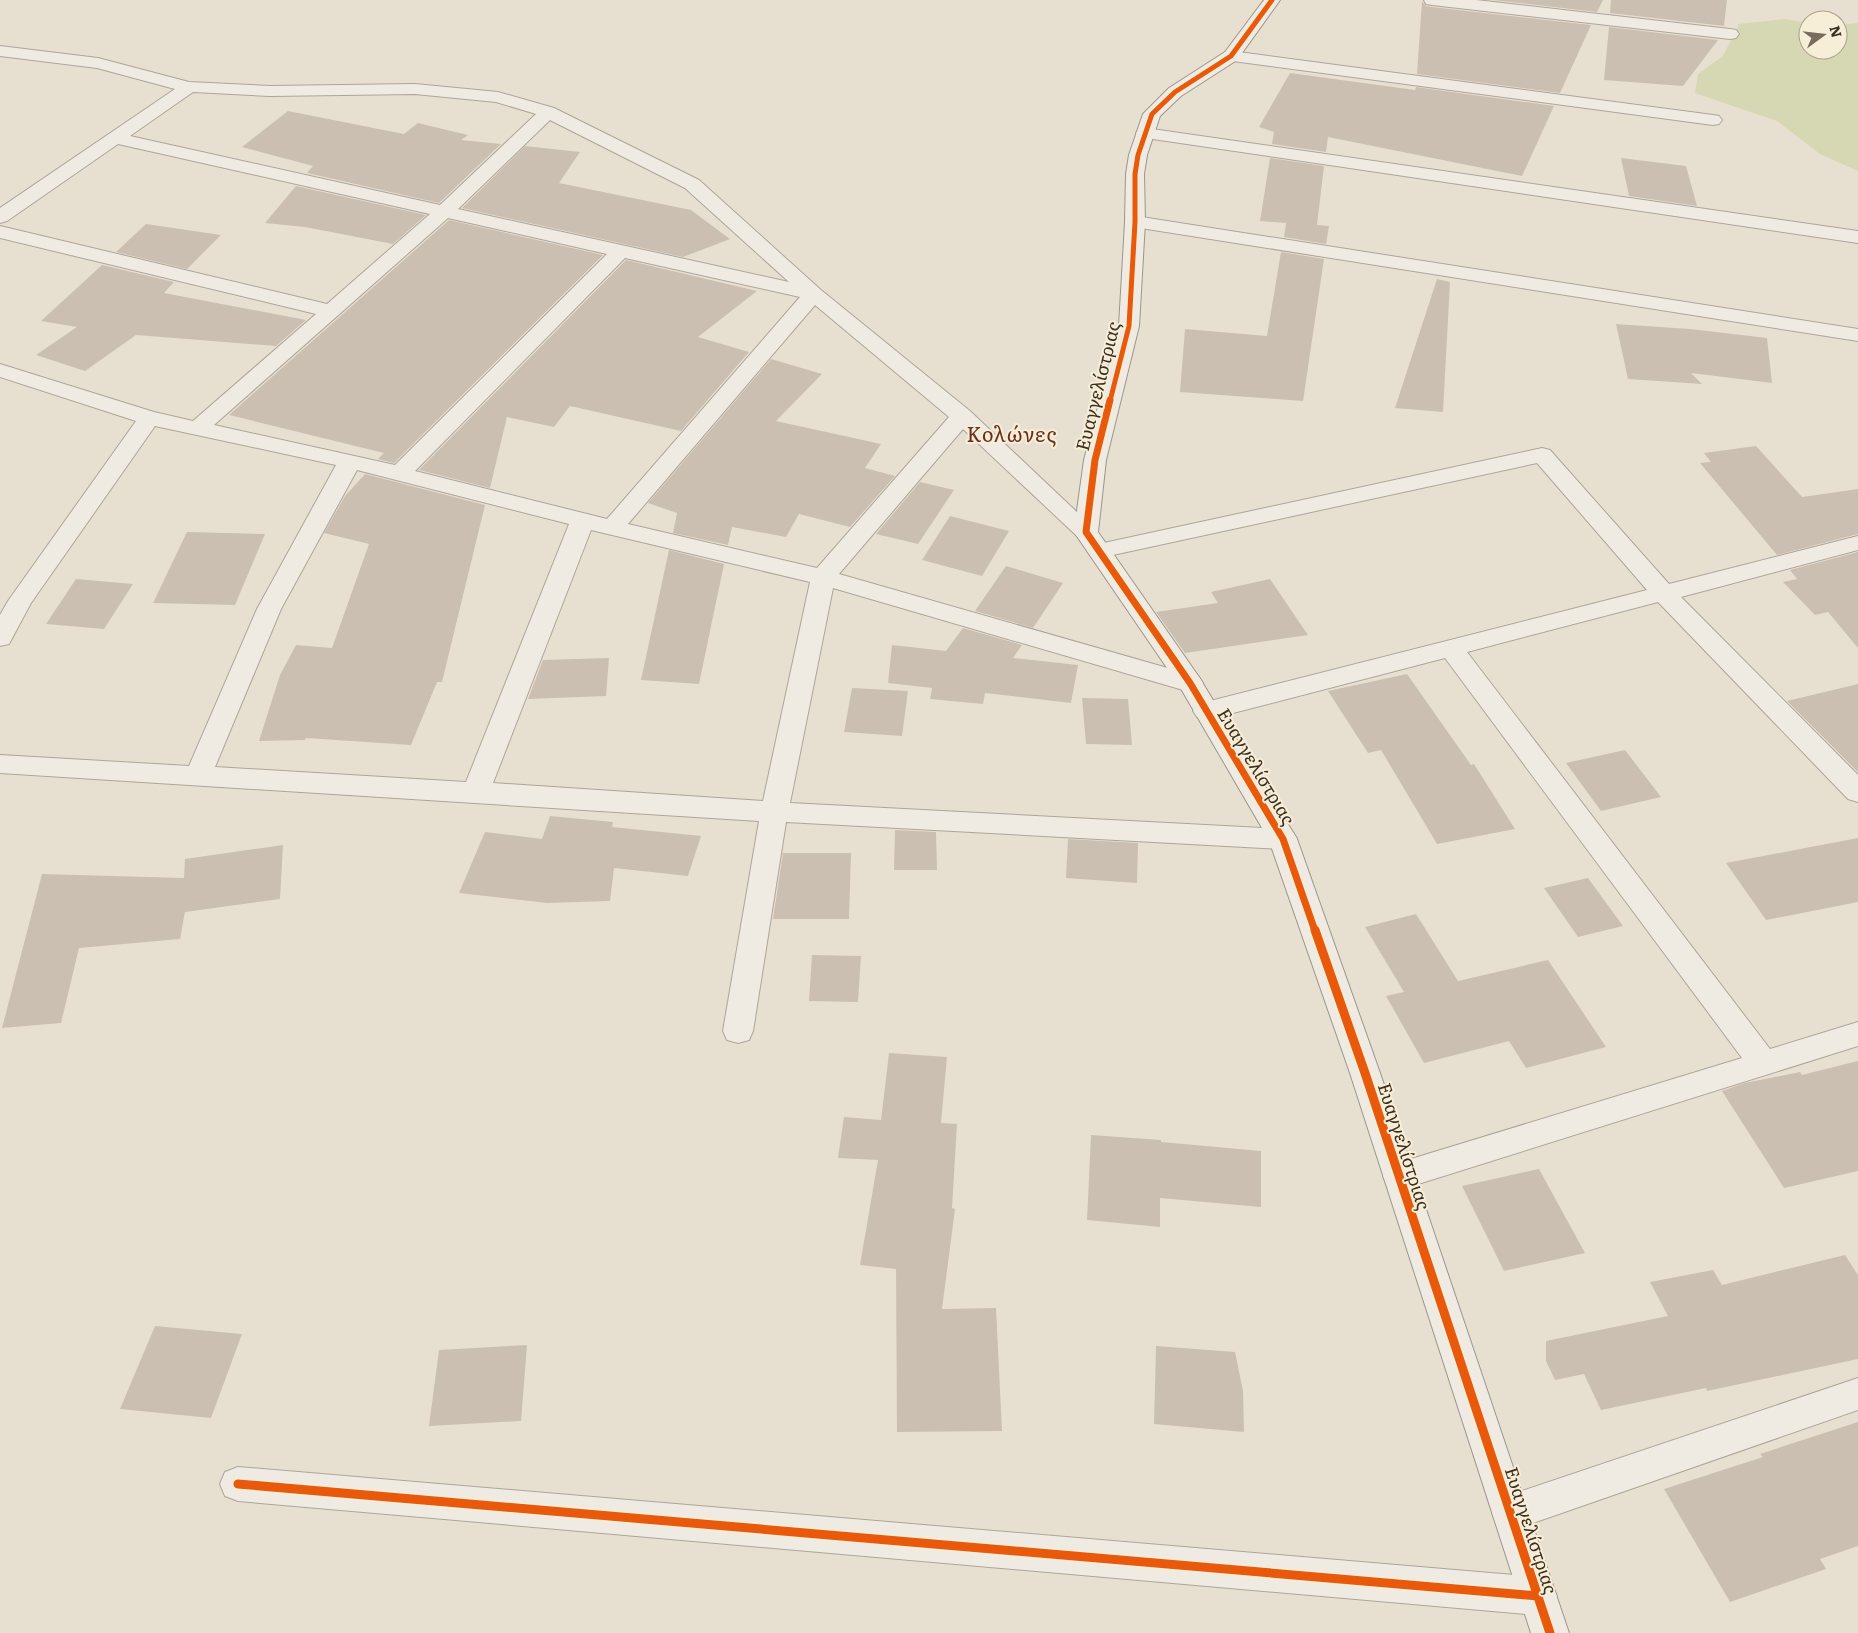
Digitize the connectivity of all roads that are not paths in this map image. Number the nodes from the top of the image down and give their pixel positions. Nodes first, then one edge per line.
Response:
1 (1272, 0) edge
2 (1432, 0) edge
3 (1730, 34) dead end
4 (0, 51) edge
5 (1231, 56) junction
6 (189, 87) junction
7 (548, 112) junction
8 (1713, 120) dead end
9 (1145, 133) junction
10 (115, 138) junction
11 (444, 212) junction
12 (0, 217) edge
13 (1136, 222) junction
14 (0, 232) edge
15 (1858, 237) edge
16 (621, 251) junction
17 (814, 294) junction
18 (331, 311) junction
19 (1858, 335) edge
20 (0, 370) edge
21 (962, 416) junction
22 (149, 418) junction
23 (198, 428) junction
24 (350, 460) junction
25 (400, 473) junction
26 (583, 520) junction
27 (612, 528) junction
28 (1092, 541) junction
29 (1858, 543) edge
30 (823, 577) junction
31 (1663, 594) junction
32 (10, 600) edge
33 (0, 638) edge
34 (1451, 648) junction
35 (1190, 683) junction
36 (1206, 711) junction
37 (0, 764) edge
38 (198, 775) junction
39 (476, 792) junction
40 (1858, 792) edge
41 (774, 812) junction
42 (1283, 839) junction
43 (738, 1031) dead end
44 (1858, 1034) edge
45 (1763, 1063) junction
46 (1399, 1176) junction
47 (1858, 1394) edge
48 (238, 1484) dead end
49 (1510, 1513) junction
50 (1538, 1596) junction
51 (1550, 1633) edge

1 - 5 street, Ευαγγελίστριας
2 - 3 street
4 - 6 street
5 - 8 street
5 - 9 street, Ευαγγελίστριας
6 - 7 street
6 - 10 street
7 - 11 street
7 - 17 street
9 - 13 street, Ευαγγελίστριας
9 - 15 street
10 - 11 street
10 - 12 street
11 - 16 street
11 - 18 street
13 - 19 street
13 - 28 street, Ευαγγελίστριας
14 - 18 street
16 - 17 street
16 - 25 street
17 - 21 street
17 - 27 street
18 - 23 street
20 - 22 street
21 - 28 street
21 - 30 street
22 - 23 street
22 - 32 street
23 - 24 street
24 - 25 street
24 - 38 street
25 - 26 street
26 - 27 street
26 - 39 street
27 - 30 street
28 - 31 street
28 - 35 street, Ευαγγελίστριας
29 - 31 street
30 - 35 street
30 - 41 street
31 - 34 street
31 - 40 street
32 - 33 street
34 - 36 street
34 - 45 street
35 - 36 street, Ευαγγελίστριας
36 - 42 street, Ευαγγελίστριας
37 - 38 street
38 - 39 street
39 - 41 street
41 - 42 street
41 - 43 street
42 - 46 street, Ευαγγελίστριας
44 - 45 street
45 - 46 street
46 - 49 street, Ευαγγελίστριας
47 - 49 street
48 - 50 street
49 - 50 street, Ευαγγελίστριας
50 - 51 street, Ευαγγελίστριας

